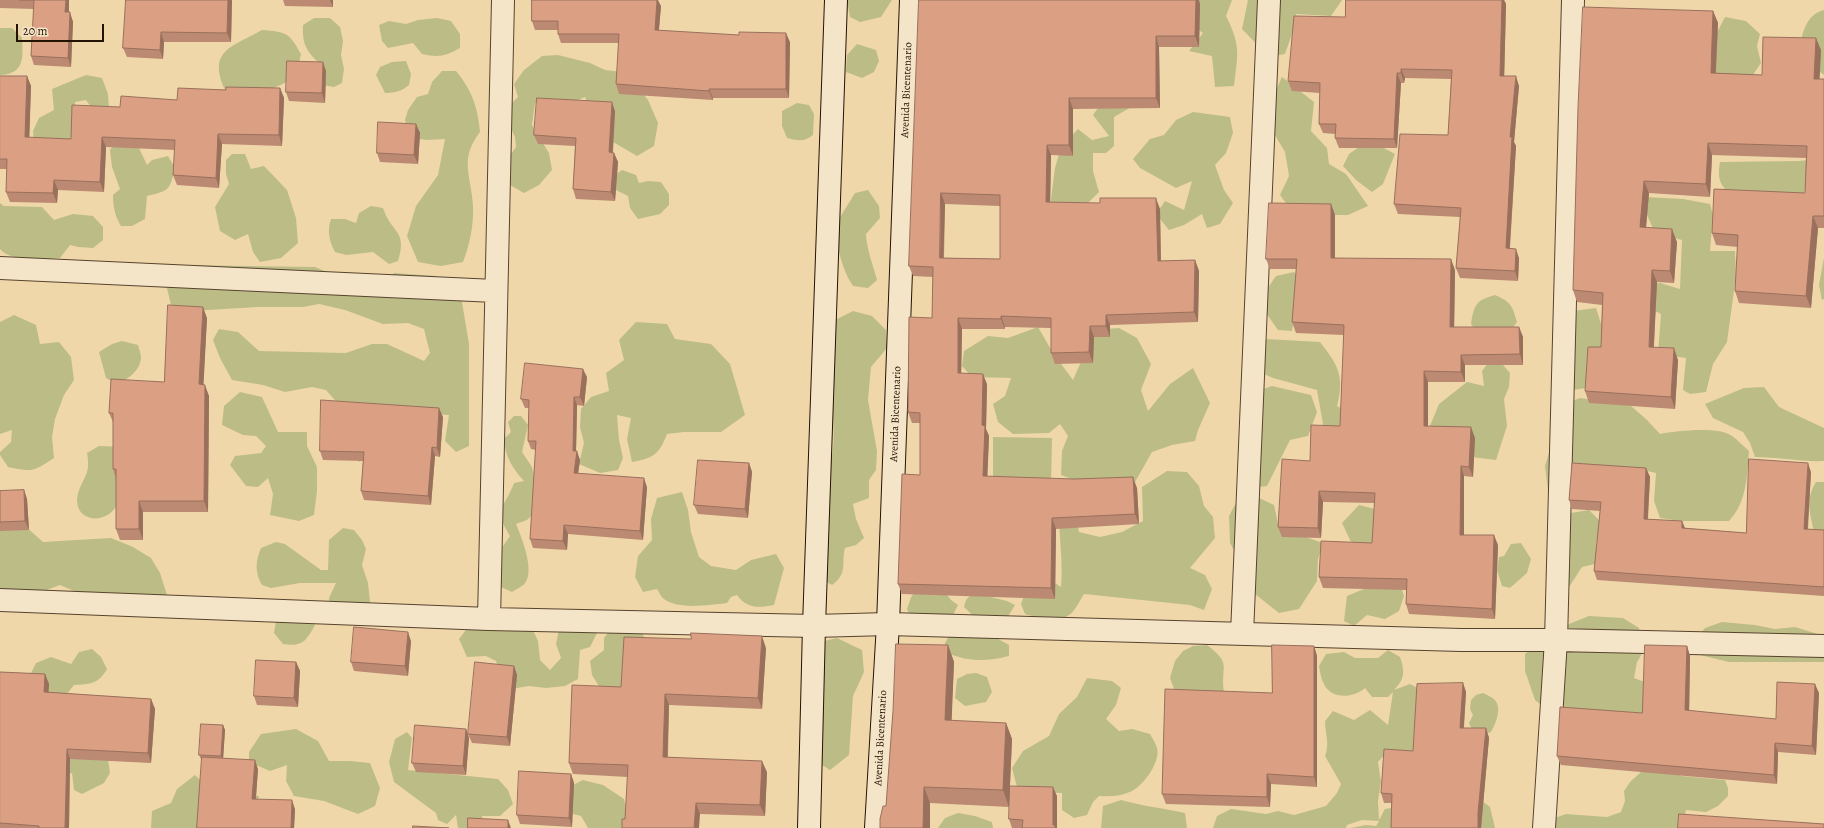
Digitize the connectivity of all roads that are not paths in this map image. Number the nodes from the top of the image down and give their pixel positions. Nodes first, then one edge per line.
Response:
1 (503, 0) edge
2 (836, 0) edge
3 (910, 0) edge
4 (1270, 0) edge
5 (1573, 0) edge
6 (0, 268) edge
7 (495, 291) junction
8 (0, 600) edge
9 (488, 619) junction
10 (888, 624) junction
11 (814, 626) junction
12 (1242, 634) junction
13 (1556, 640) junction
14 (1824, 646) edge
15 (809, 828) edge
16 (876, 828) edge
17 (1544, 828) edge

1 - 7 street
2 - 11 street
3 - 10 street, Avenida Bicentenario
4 - 12 street
5 - 13 street
6 - 7 street
7 - 9 street
8 - 9 street
9 - 11 street
10 - 11 street
10 - 12 street
10 - 16 street, Avenida Bicentenario
11 - 15 street
12 - 13 street
13 - 14 street
13 - 17 street

